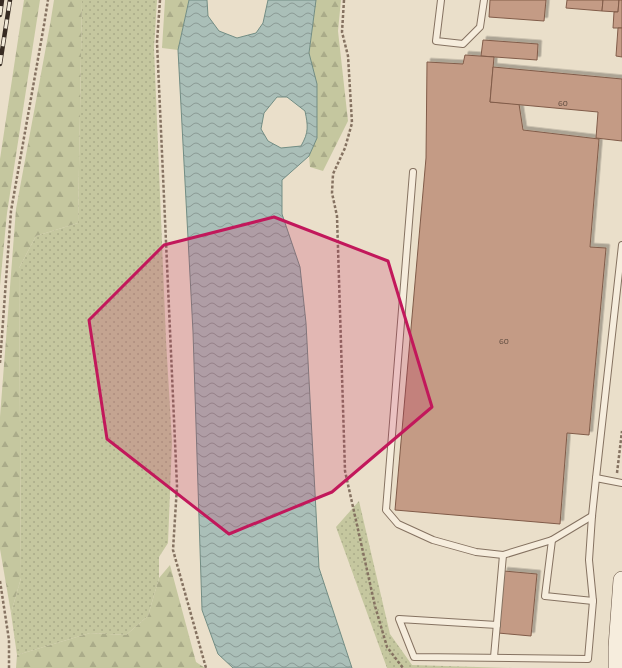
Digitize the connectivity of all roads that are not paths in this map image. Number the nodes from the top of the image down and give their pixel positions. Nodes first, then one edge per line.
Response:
1 (441, 0) edge
2 (484, 0) edge
3 (413, 172) dead end
4 (622, 245) edge
5 (596, 478) junction
6 (619, 482) edge
7 (592, 516) junction
8 (552, 540) junction
9 (503, 555) junction
10 (622, 580) edge
11 (593, 601) junction
12 (497, 625) junction
13 (494, 657) junction
14 (617, 668) edge

1 - 2 lane
3 - 9 lane
4 - 5 lane
5 - 6 lane
5 - 7 lane
7 - 8 lane
7 - 11 lane
8 - 9 lane
8 - 11 lane
9 - 12 lane
10 - 14 main road
11 - 13 lane
12 - 13 lane
12 - 13 lane

